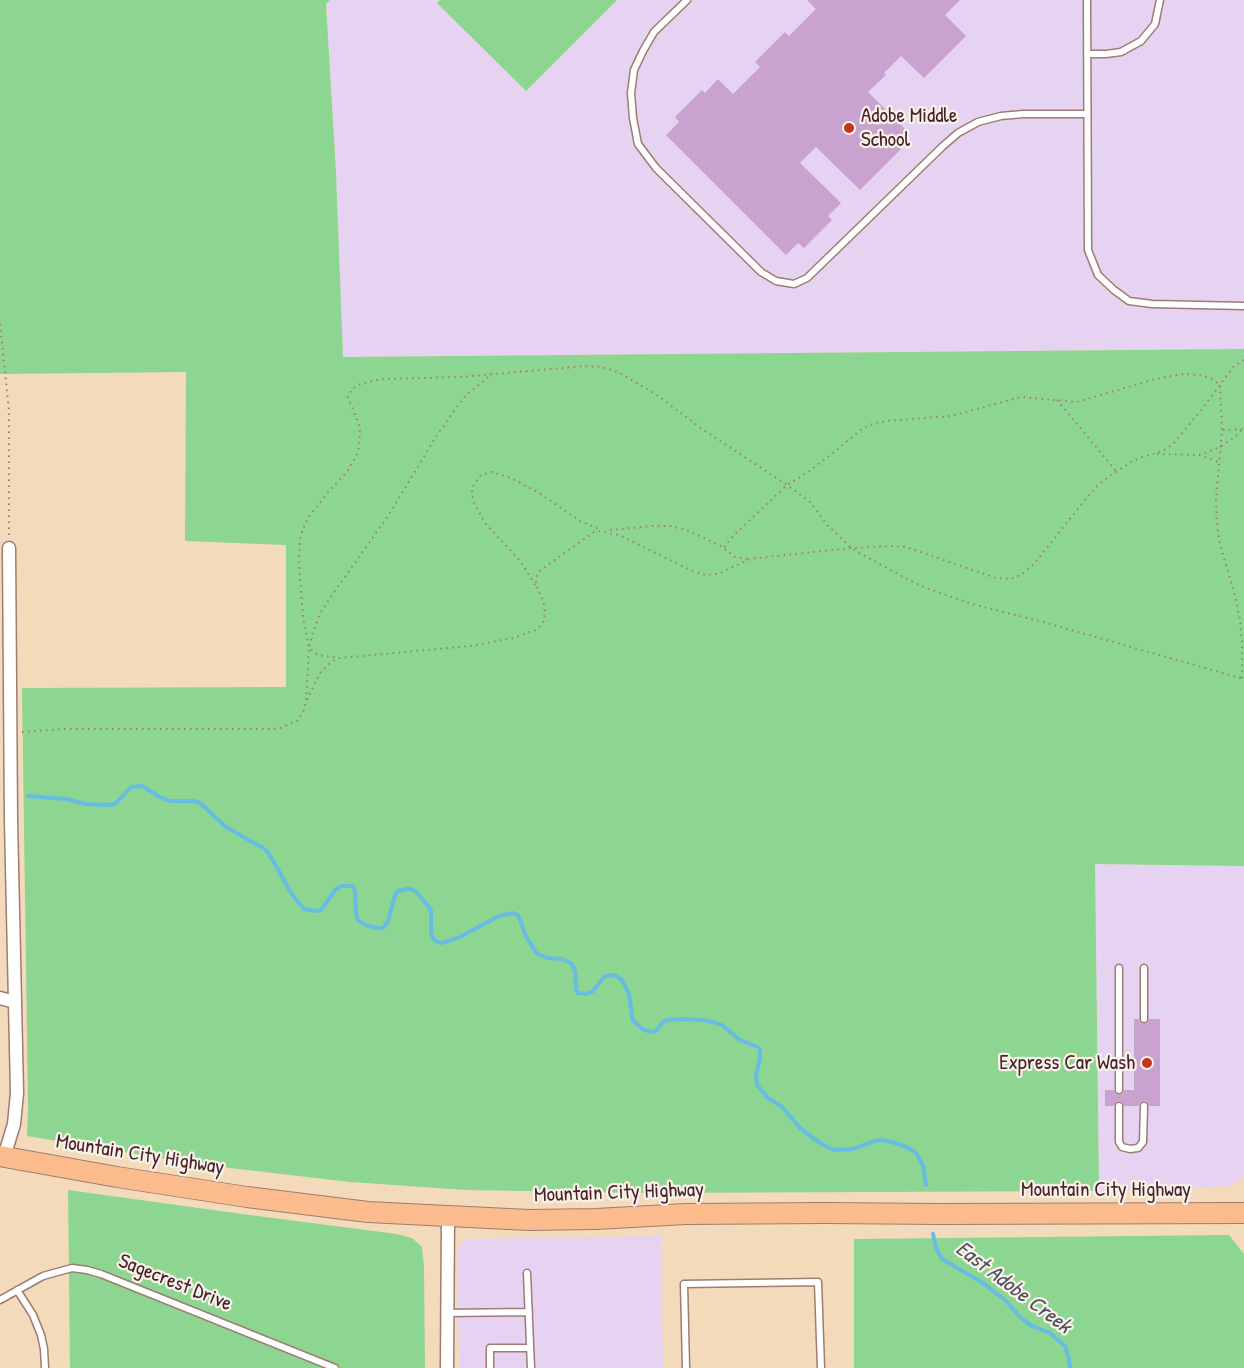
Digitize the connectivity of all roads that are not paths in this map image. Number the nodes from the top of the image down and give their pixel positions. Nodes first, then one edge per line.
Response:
1 (687, 0) edge
2 (1087, 0) edge
3 (1160, 0) edge
4 (1087, 54) junction
5 (1087, 114) junction
6 (1244, 306) edge
7 (9, 548) road end
8 (5, 634) edge
9 (6, 819) edge
10 (1119, 968) dead end
11 (1144, 968) dead end
12 (0, 998) edge
13 (15, 1002) junction
14 (1144, 1019) dead end
15 (1119, 1090) dead end
16 (1119, 1106) dead end
17 (1144, 1106) dead end
18 (2, 1156) edge
19 (1244, 1213) edge
20 (448, 1216) junction
21 (527, 1273) dead end
22 (17, 1290) junction
23 (0, 1300) edge
24 (529, 1312) junction
25 (447, 1313) junction
26 (530, 1348) junction
27 (45, 1368) edge
28 (335, 1368) edge
29 (447, 1368) edge
30 (489, 1368) edge
31 (531, 1368) edge
32 (686, 1368) edge
33 (821, 1368) edge

1 - 5 lane
2 - 4 lane
3 - 4 lane
4 - 5 lane
5 - 6 lane
7 - 8 street
8 - 9 street
9 - 13 street
10 - 15 lane
11 - 14 lane
12 - 13 street
13 - 18 street
16 - 17 lane
18 - 20 main road, Mountain City Highway
19 - 20 main road, Mountain City Highway
20 - 25 street
21 - 24 lane
22 - 23 lane, Sagecrest Drive
22 - 27 lane
22 - 28 lane, Sagecrest Drive
24 - 25 lane
24 - 26 lane
25 - 29 street
26 - 30 lane
26 - 31 lane
32 - 33 lane

